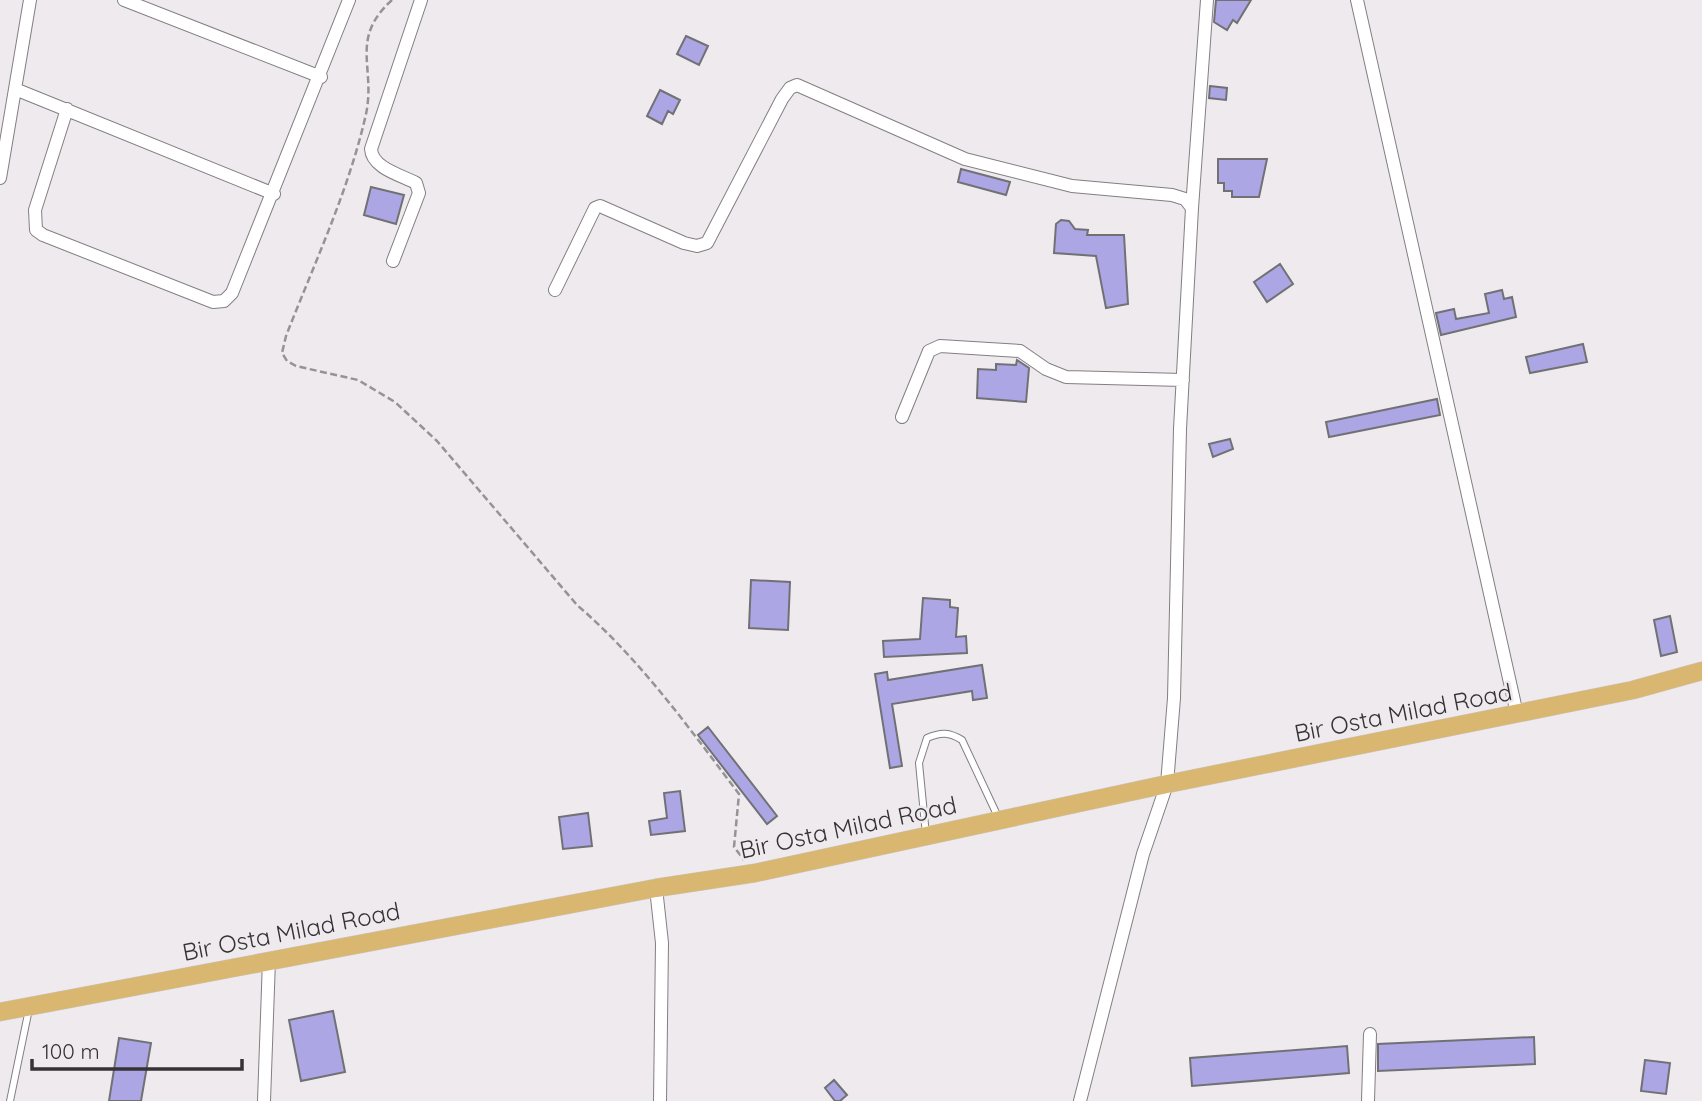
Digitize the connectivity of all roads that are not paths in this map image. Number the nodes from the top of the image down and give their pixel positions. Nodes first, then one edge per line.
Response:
1 (30, 0) edge
2 (124, 0) edge
3 (349, 0) edge
4 (421, 0) edge
5 (1207, 0) edge
6 (1357, 0) edge
7 (321, 77) junction
8 (15, 89) junction
9 (67, 109) junction
10 (0, 178) edge
11 (274, 194) junction
12 (1192, 208) junction
13 (393, 261) dead end
14 (555, 290) dead end
15 (1183, 380) junction
16 (902, 417) dead end
17 (1702, 671) edge
18 (1517, 715) junction
19 (1167, 784) junction
20 (1000, 820) junction
21 (927, 836) junction
22 (656, 888) junction
23 (269, 961) junction
24 (30, 1007) junction
25 (0, 1012) edge
26 (1370, 1034) dead end
27 (10, 1101) edge
28 (264, 1101) edge
29 (660, 1101) edge
30 (1080, 1101) edge
31 (1368, 1101) edge

1 - 8 street
2 - 7 street
3 - 7 street
4 - 13 street
5 - 12 street
6 - 18 street
7 - 11 street
8 - 9 street
8 - 10 street
9 - 11 street
9 - 11 street
12 - 14 street
12 - 15 street
15 - 16 street
15 - 19 street
17 - 18 main road, Bir Osta Milad Road
18 - 19 main road, Bir Osta Milad Road
19 - 20 main road, Bir Osta Milad Road
19 - 30 street
20 - 21 main road, Bir Osta Milad Road
20 - 21 lane
21 - 22 main road, Bir Osta Milad Road
22 - 23 main road, Bir Osta Milad Road
22 - 29 street
23 - 24 main road, Bir Osta Milad Road
23 - 28 street
24 - 25 main road, Bir Osta Milad Road
24 - 27 lane
26 - 31 street

